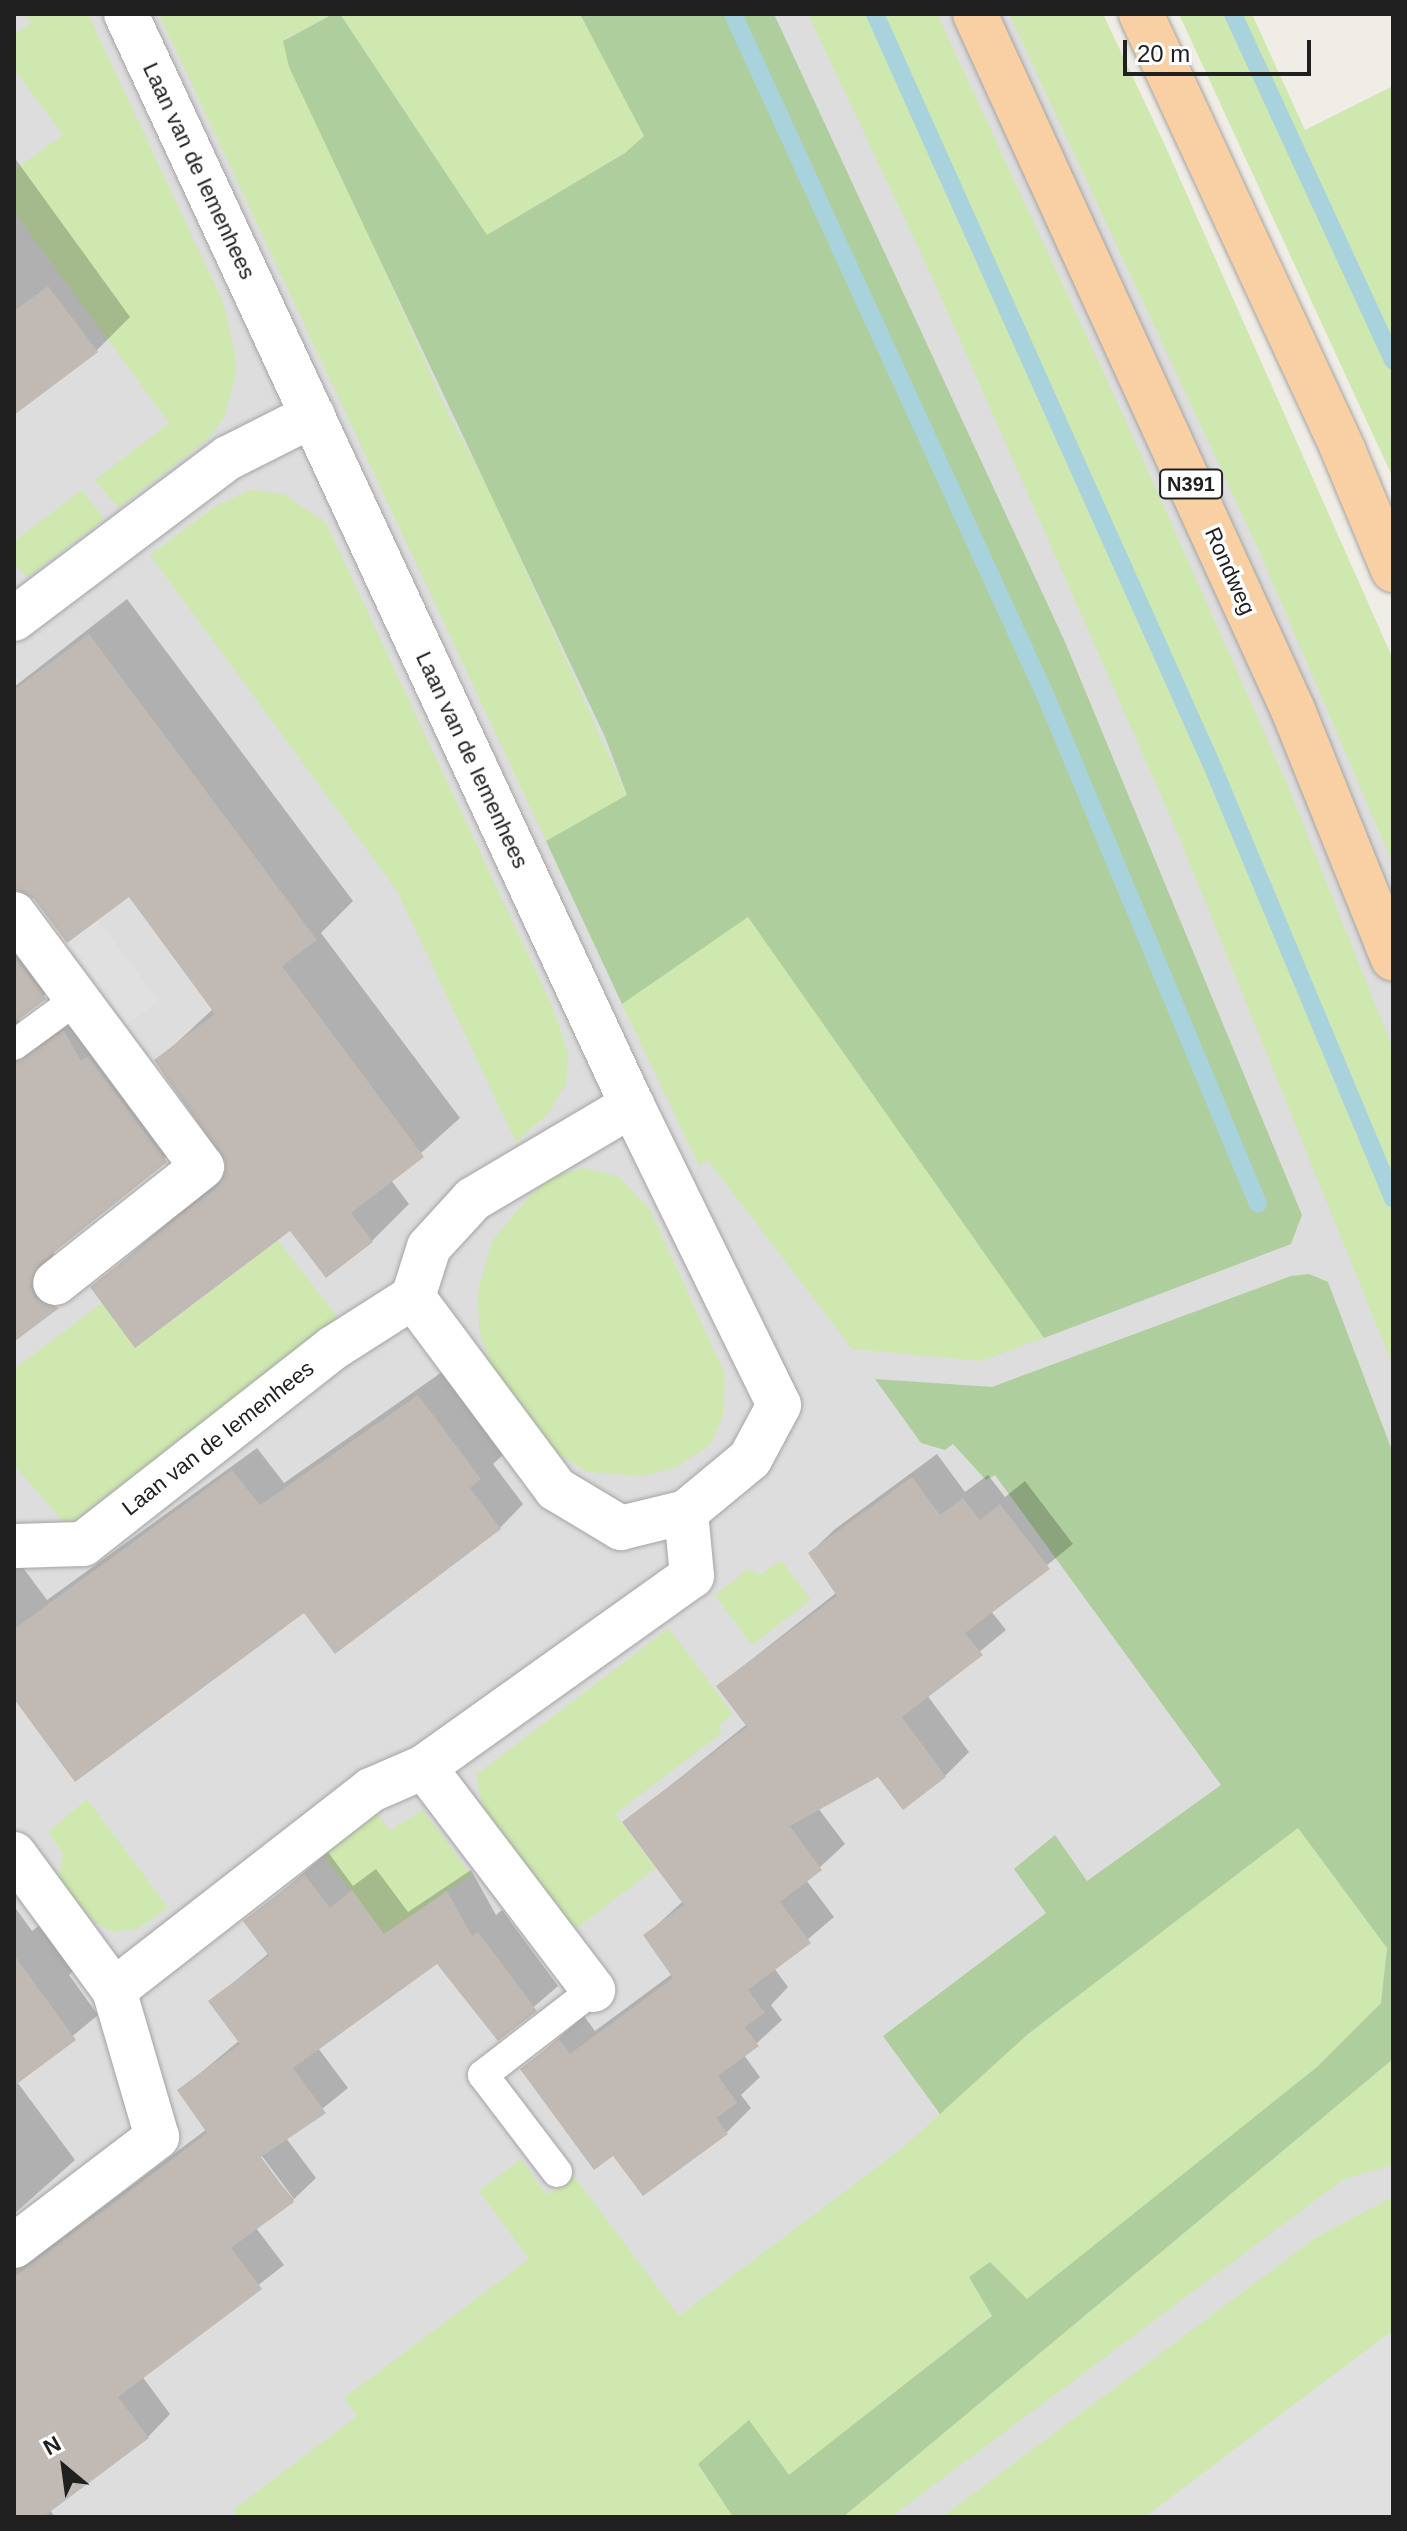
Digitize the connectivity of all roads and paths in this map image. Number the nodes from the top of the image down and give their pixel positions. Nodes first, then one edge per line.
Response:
1 (126, 14) edge
2 (975, 14) edge
3 (1141, 14) edge
4 (313, 415) junction
5 (1393, 570) edge
6 (14, 619) edge
7 (14, 914) edge
8 (1393, 959) edge
9 (77, 999) junction
10 (14, 1045) edge
11 (632, 1105) junction
12 (55, 1283) dead end
13 (413, 1297) junction
14 (686, 1512) junction
15 (14, 1546) edge
16 (424, 1767) junction
17 (14, 1854) edge
18 (114, 1990) junction
19 (593, 1990) joint
20 (557, 2172) dead end
21 (14, 2246) edge

1 - 4 street, Laan van de Iemenhees
2 - 8 main road, Rondweg / N391
3 - 5 main road
4 - 6 street
4 - 11 street, Laan van de Iemenhees
7 - 9 street
9 - 10 lane
9 - 12 street
11 - 13 street
11 - 14 street, Laan van de Iemenhees
13 - 14 street, Laan van de Iemenhees
13 - 15 street, Laan van de Iemenhees
14 - 16 street
16 - 18 street
16 - 19 street
17 - 18 street
18 - 21 street
19 - 20 lane

